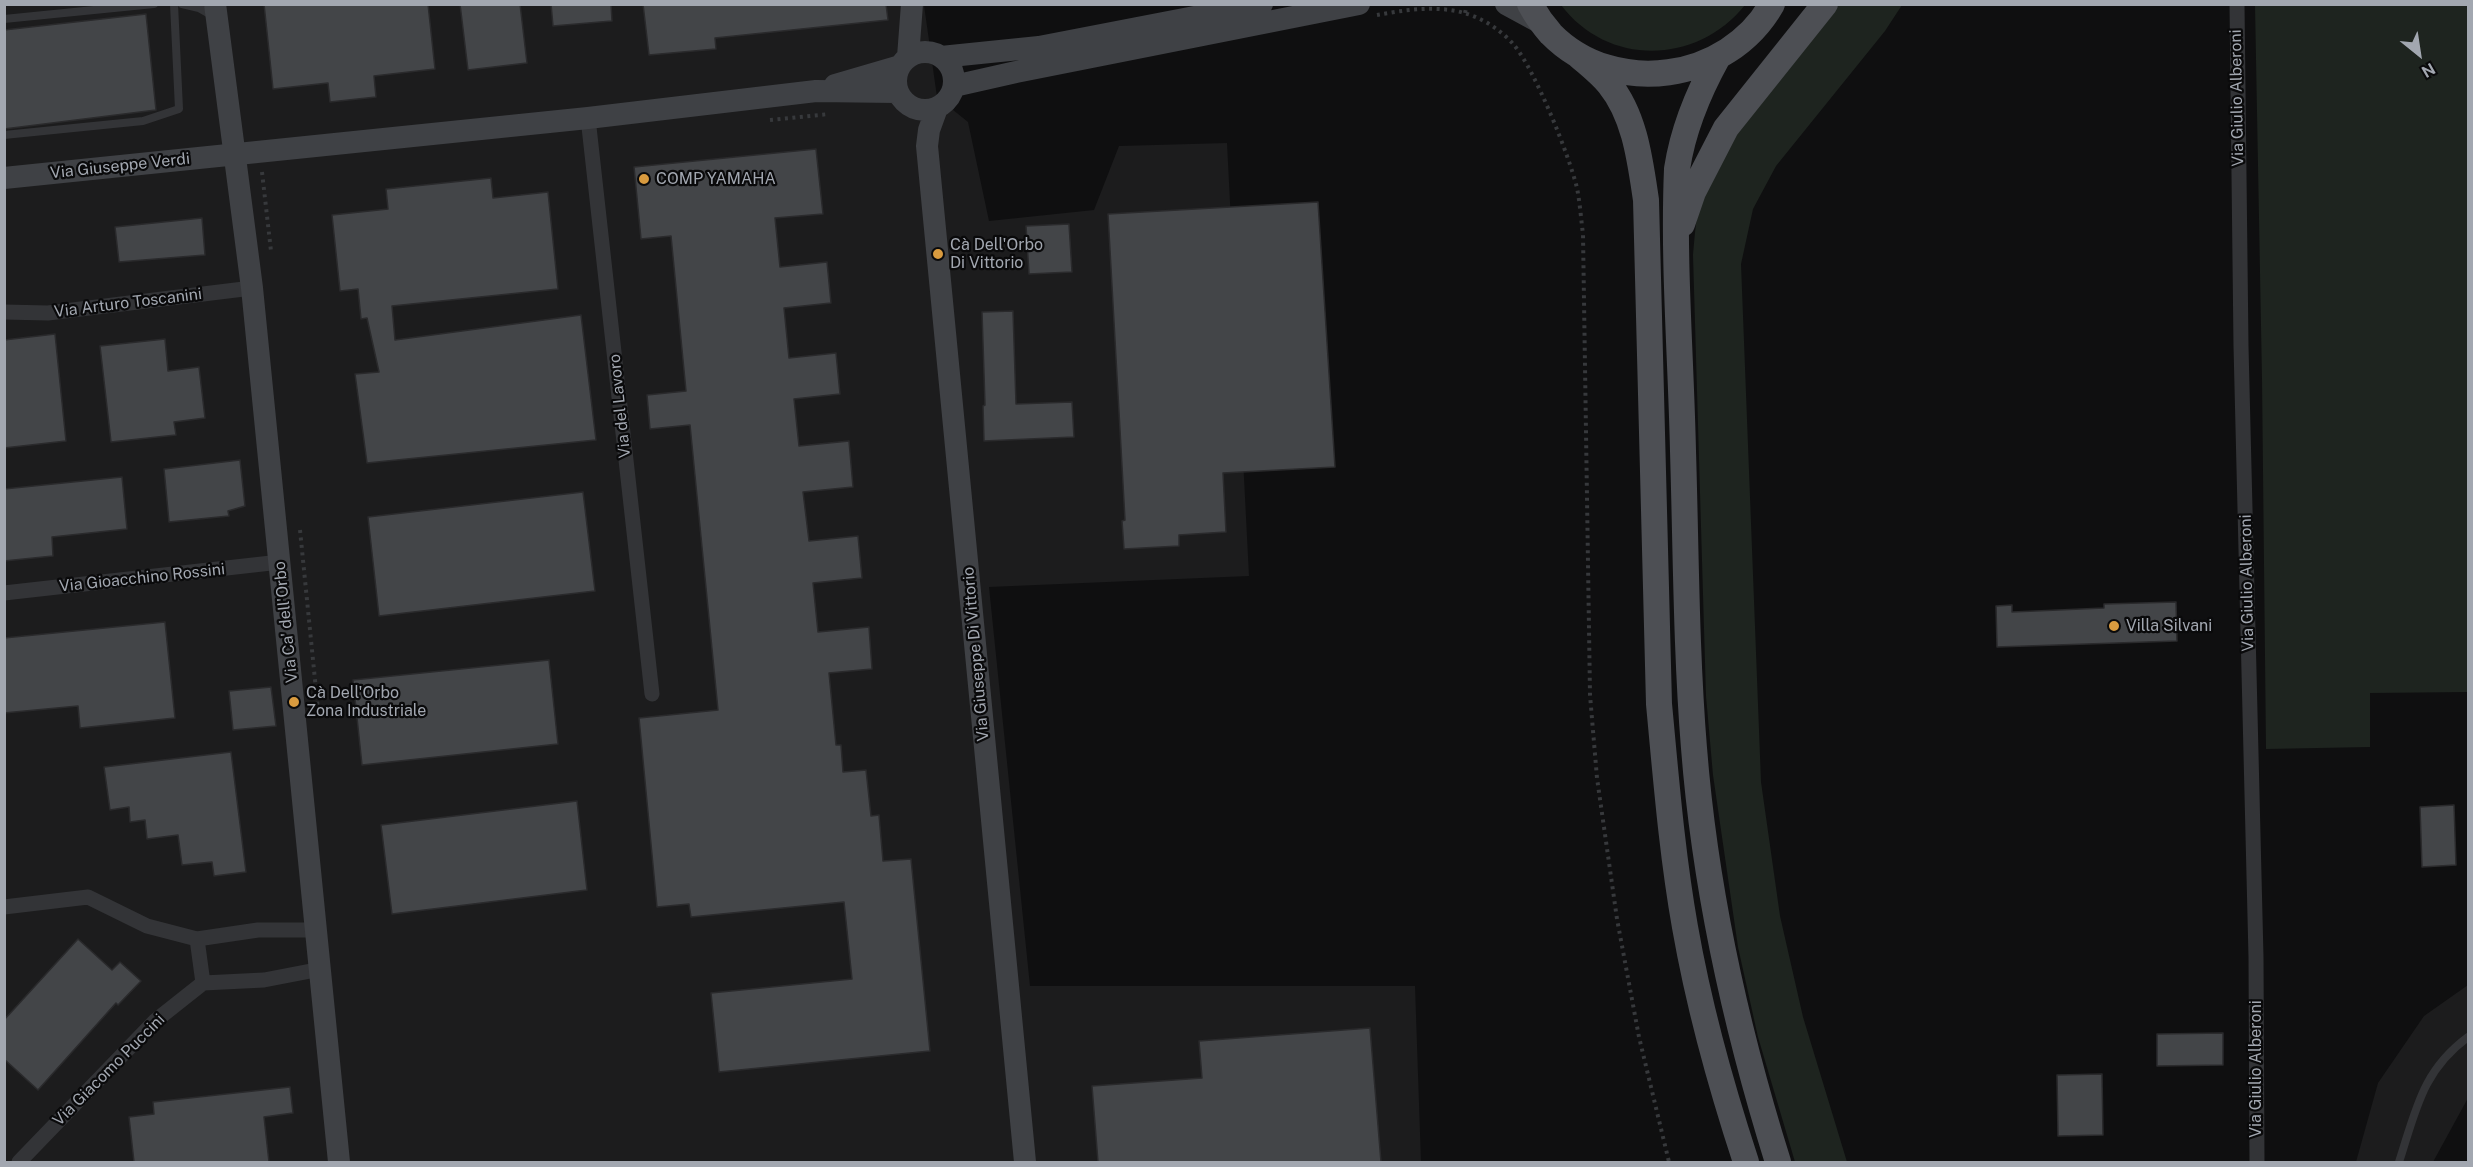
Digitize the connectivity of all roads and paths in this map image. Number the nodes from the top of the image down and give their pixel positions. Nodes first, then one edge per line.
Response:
1 (154, 4) edge
2 (174, 4) edge
3 (182, 4) edge
4 (1262, 4) edge
5 (1467, 4) edge
6 (1506, 4) edge
7 (1772, 4) edge
8 (1825, 4) edge
9 (2237, 4) edge
10 (913, 7) edge
11 (1367, 10) edge
12 (216, 11) edge
13 (1464, 13) junction
14 (1535, 14) edge
15 (4, 19) edge
16 (936, 55) junction
17 (1578, 55) junction
18 (1718, 57) junction
19 (904, 62) junction
20 (954, 86) junction
21 (816, 91) junction
22 (904, 100) junction
23 (937, 108) junction
24 (588, 118) junction
25 (4, 135) edge
26 (927, 146) junction
27 (236, 153) junction
28 (4, 178) edge
29 (1677, 241) junction
30 (252, 288) junction
31 (4, 312) edge
32 (280, 562) junction
33 (4, 593) edge
34 (652, 694) dead end
35 (4, 906) edge
36 (316, 930) junction
37 (197, 939) junction
38 (321, 969) junction
39 (203, 983) junction
40 (2469, 1037) edge
41 (20, 1162) edge
42 (339, 1162) edge
43 (1025, 1162) edge
44 (1670, 1162) edge
45 (1746, 1162) edge
46 (1778, 1162) edge
47 (2257, 1162) edge
48 (2399, 1162) edge

1 - 15 lane
2 - 25 lane
3 - 12 lane
4 - 16 street
5 - 13 path
6 - 14 street
7 - 18 main road
8 - 29 main road
9 - 47 street, Via Giulio Alberoni
10 - 16 street
10 - 19 street
11 - 13 path
11 - 20 street
12 - 27 street, Via Ca' dell'Orbo
13 - 44 path
14 - 17 main road
16 - 19 street
16 - 20 street
17 - 18 main road
17 - 45 main road
18 - 29 main road
19 - 21 street
19 - 22 street
20 - 23 street
21 - 22 street
21 - 24 street
22 - 23 street
22 - 26 street, Via Giuseppe Di Vittorio
23 - 26 street, Via Giuseppe Di Vittorio
24 - 27 street
24 - 34 street, Via del Lavoro
26 - 43 street, Via Giuseppe Di Vittorio
27 - 28 street, Via Giuseppe Verdi
27 - 30 street, Via Ca' dell'Orbo
29 - 46 main road
30 - 31 street, Via Arturo Toscanini
30 - 32 street, Via Ca' dell'Orbo
32 - 33 street, Via Gioacchino Rossini
32 - 36 street, Via Ca' dell'Orbo
35 - 37 street
36 - 37 street
36 - 38 street, Via Ca' dell'Orbo
37 - 39 street
38 - 39 street
38 - 42 street, Via Ca' dell'Orbo
39 - 41 street, Via Giacomo Puccini
40 - 48 lane

